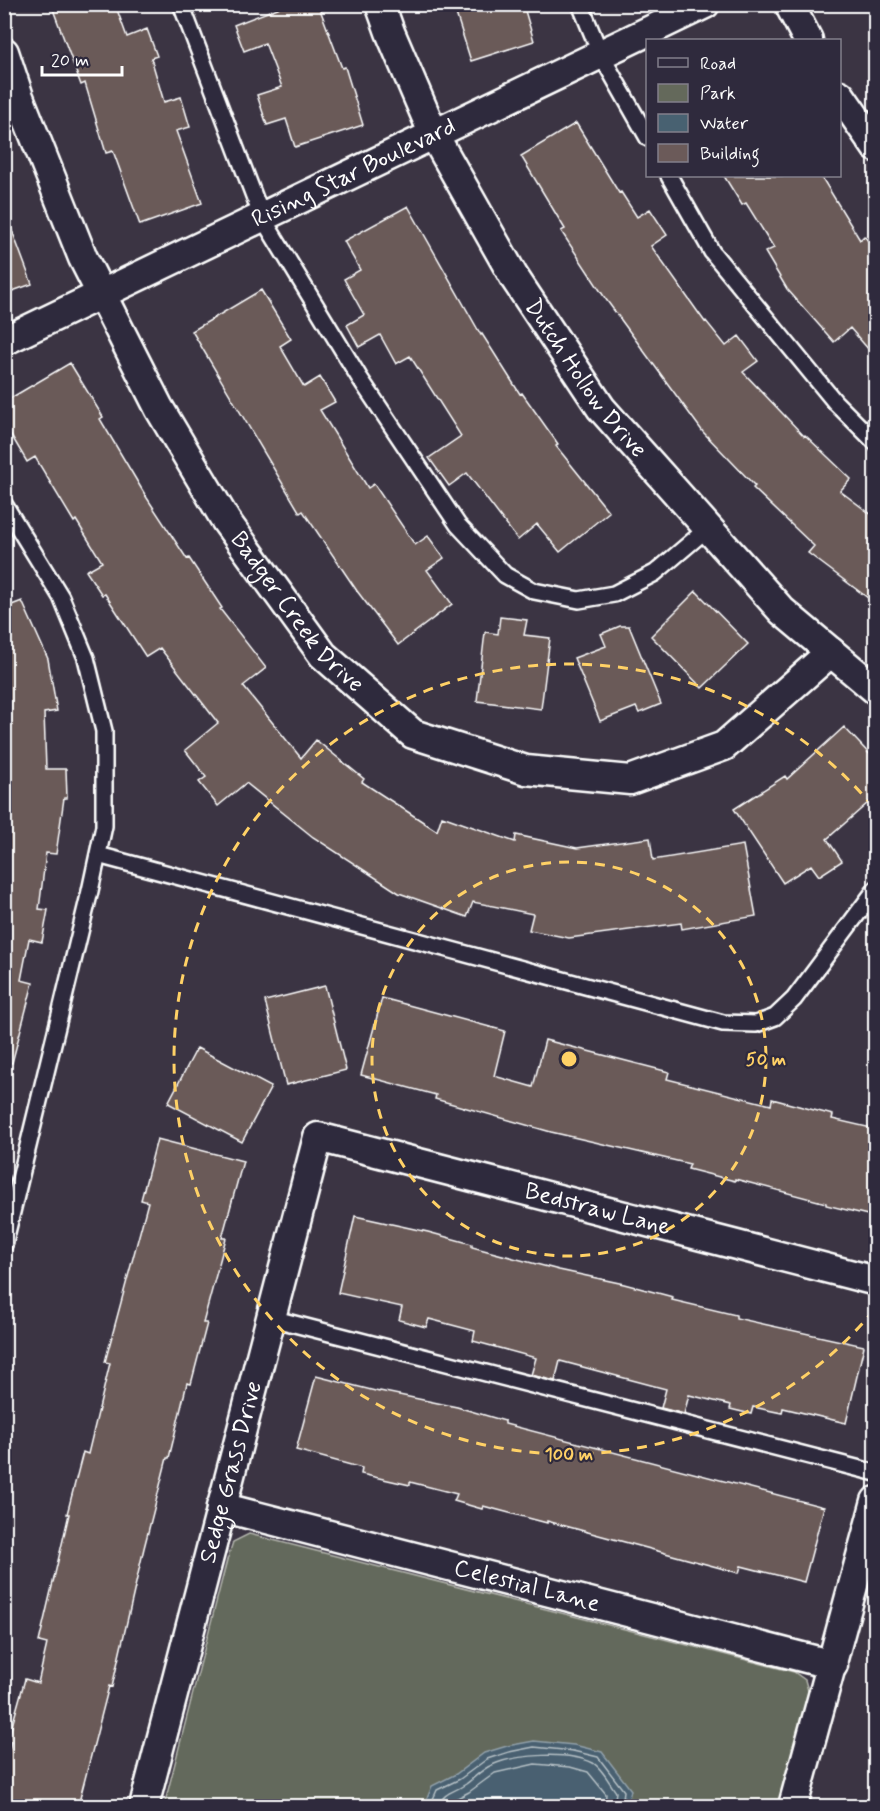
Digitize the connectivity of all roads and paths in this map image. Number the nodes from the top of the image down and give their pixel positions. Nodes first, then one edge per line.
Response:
1 (181, 4) edge
2 (380, 4) edge
3 (580, 4) edge
4 (705, 4) edge
5 (789, 4) edge
6 (806, 39) edge
7 (4, 52) edge
8 (601, 55) junction
9 (841, 96) edge
10 (646, 134) edge
11 (434, 135) junction
12 (876, 147) edge
13 (670, 177) edge
14 (262, 217) junction
15 (101, 295) junction
16 (4, 341) edge
17 (876, 443) edge
18 (4, 504) edge
19 (708, 528) junction
20 (831, 652) junction
21 (876, 690) edge
22 (98, 855) junction
23 (876, 889) edge
24 (318, 1137) joint
25 (4, 1245) edge
26 (876, 1281) edge
27 (270, 1318) junction
28 (876, 1473) edge
29 (876, 1501) edge
30 (221, 1507) junction
31 (833, 1665) junction
32 (144, 1806) edge
33 (794, 1806) edge

1 - 14 lane
2 - 11 street, Dutch Hollow Drive
3 - 8 lane
4 - 8 street, Rising Star Boulevard
5 - 6 street
7 - 15 street, Badger Creek Drive
8 - 10 lane
8 - 11 street, Rising Star Boulevard
9 - 12 street
11 - 14 street, Rising Star Boulevard
11 - 19 street, Dutch Hollow Drive
13 - 17 lane
14 - 15 street, Rising Star Boulevard
14 - 19 lane
15 - 16 street, Rising Star Boulevard
15 - 20 street, Badger Creek Drive
18 - 22 lane
19 - 20 street, Dutch Hollow Drive
20 - 21 street, Dutch Hollow Drive
22 - 23 lane
22 - 25 lane
24 - 26 street, Bedstraw Lane
24 - 27 street, Sedge Grass Drive
27 - 28 lane
27 - 30 street, Sedge Grass Drive
29 - 31 street
30 - 31 street, Celestial Lane
30 - 32 street, Sedge Grass Drive
31 - 33 street

